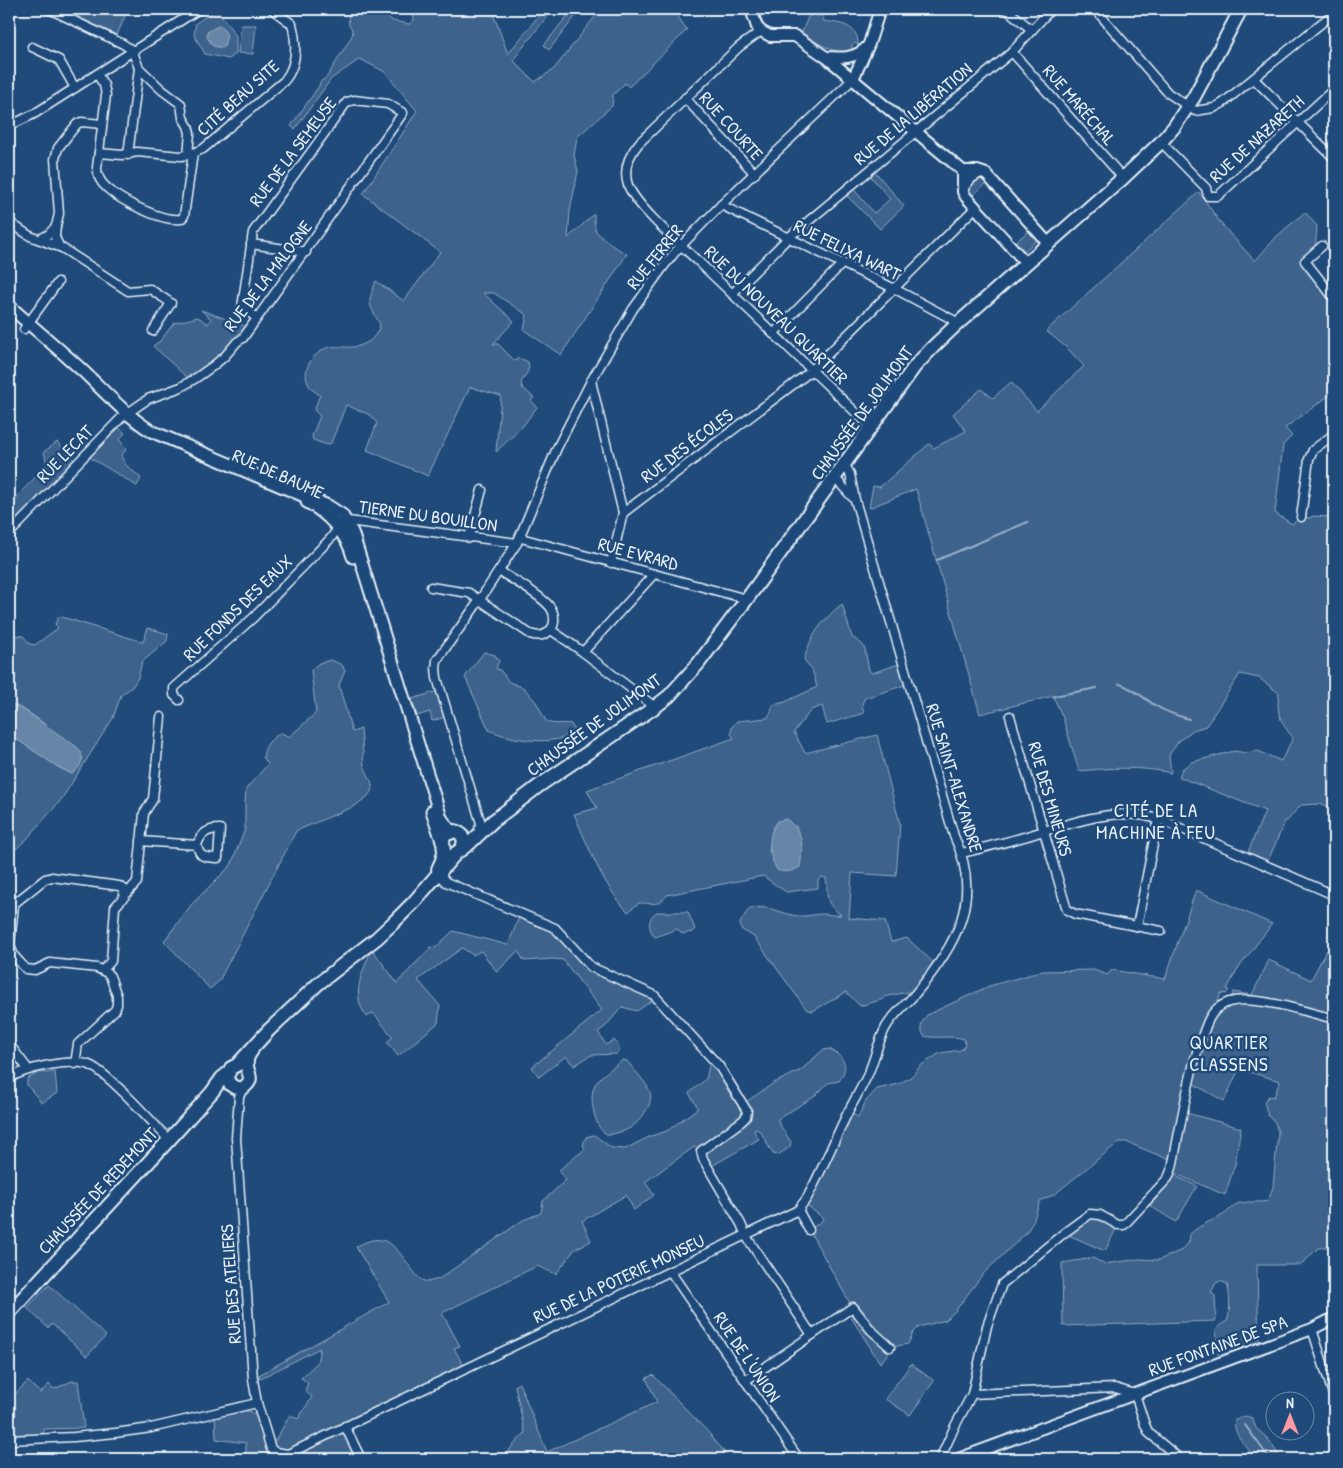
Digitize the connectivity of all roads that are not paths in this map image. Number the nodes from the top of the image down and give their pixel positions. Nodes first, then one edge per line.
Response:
1 (48, 9) edge
2 (199, 9) edge
3 (272, 9) edge
4 (751, 9) edge
5 (880, 9) edge
6 (1007, 9) edge
7 (1051, 9) edge
8 (1095, 9) edge
9 (1241, 9) edge
10 (1334, 14) edge
11 (1032, 30) junction
12 (761, 31) junction
13 (869, 44) junction
14 (32, 47) dead end
15 (132, 50) junction
16 (1012, 52) junction
17 (826, 57) junction
18 (139, 68) junction
19 (97, 74) junction
20 (852, 79) junction
21 (1254, 79) junction
22 (75, 88) junction
23 (1334, 89) edge
24 (685, 98) junction
25 (1188, 107) junction
26 (403, 113) joint
27 (1298, 121) junction
28 (102, 124) junction
29 (9, 126) edge
30 (916, 131) junction
31 (1161, 142) junction
32 (99, 153) junction
33 (128, 154) junction
34 (190, 154) junction
35 (1334, 158) edge
36 (963, 171) junction
37 (982, 172) junction
38 (754, 174) junction
39 (1123, 178) junction
40 (963, 189) junction
41 (722, 205) junction
42 (975, 208) junction
43 (9, 222) edge
44 (56, 226) junction
45 (788, 238) junction
46 (40, 239) junction
47 (1048, 243) junction
48 (251, 244) junction
49 (682, 246) junction
50 (1322, 246) dead end
51 (62, 248) junction
52 (306, 252) junction
53 (843, 263) junction
54 (1026, 263) junction
55 (58, 282) dead end
56 (895, 289) junction
57 (732, 294) junction
58 (1334, 298) edge
59 (9, 306) edge
60 (9, 315) edge
61 (256, 318) junction
62 (959, 323) junction
63 (27, 326) junction
64 (153, 331) dead end
65 (773, 334) junction
66 (811, 371) junction
67 (591, 381) junction
68 (125, 415) junction
69 (871, 427) junction
70 (1334, 434) edge
71 (845, 465) junction
72 (835, 478) junction
73 (482, 490) dead end
74 (855, 500) junction
75 (624, 513) junction
76 (1301, 517) dead end
77 (341, 526) junction
78 (9, 534) edge
79 (469, 538) junction
80 (519, 540) junction
81 (612, 563) junction
82 (499, 571) junction
83 (654, 574) junction
84 (431, 587) dead end
85 (747, 599) junction
86 (479, 601) junction
87 (550, 630) junction
88 (583, 652) junction
89 (180, 700) dead end
90 (655, 707) junction
91 (1010, 716) dead end
92 (161, 717) dead end
93 (1158, 819) junction
94 (493, 821) junction
95 (479, 829) junction
96 (1044, 831) junction
97 (141, 841) junction
98 (453, 843) junction
99 (197, 845) dead end
100 (962, 853) junction
101 (440, 880) junction
102 (1334, 895) edge
103 (124, 897) junction
104 (12, 906) edge
105 (1137, 926) junction
106 (1161, 931) dead end
107 (102, 970) junction
108 (1334, 1019) edge
109 (9, 1044) edge
110 (877, 1046) joint
111 (76, 1064) junction
112 (28, 1069) junction
113 (9, 1078) edge
114 (237, 1081) junction
115 (169, 1140) junction
116 (798, 1210) junction
117 (809, 1230) dead end
118 (746, 1236) junction
119 (670, 1270) junction
120 (9, 1313) edge
121 (1334, 1318) edge
122 (1312, 1329) junction
123 (812, 1335) junction
124 (890, 1347) dead end
125 (745, 1381) junction
126 (972, 1394) junction
127 (1135, 1394) junction
128 (1334, 1397) edge
129 (257, 1403) junction
130 (345, 1426) junction
131 (9, 1440) edge
132 (287, 1457) edge
133 (361, 1459) edge
134 (800, 1459) edge
135 (940, 1459) edge
136 (958, 1459) edge
137 (1180, 1459) edge

1 - 15 street
2 - 15 street
3 - 34 street, CITÉ BEAU SITE
4 - 12 street
5 - 13 street, RUE FERRER
6 - 11 street
7 - 11 street, RUE DE LA LIBÉRATION
8 - 25 street
9 - 25 main road, CHAUSSÉE DE JOLIMONT
10 - 21 street
11 - 16 street, RUE DE LA LIBÉRATION
12 - 17 street
12 - 24 street, RUE DU NOUVEAU QUARTIER
13 - 17 street
13 - 20 street, RUE FERRER
14 - 22 street
15 - 18 street, CITÉ BEAU SITE
15 - 19 street
16 - 30 street, RUE DE LA LIBÉRATION
16 - 39 street, RUE MARÉCHAL
17 - 20 street
18 - 33 street, CITÉ BEAU SITE
18 - 34 street, CITÉ BEAU SITE
19 - 22 street
19 - 28 street, CITÉ BEAU SITE
20 - 30 street
20 - 38 street, RUE FERRER
21 - 25 street
21 - 27 street
22 - 29 street
23 - 27 street, RUE DE NAZARETH
24 - 38 street, RUE COURTE
24 - 49 street, RUE DU NOUVEAU QUARTIER
25 - 31 main road, CHAUSSÉE DE JOLIMONT
26 - 48 street, RUE DE LA SEMEUSE
26 - 52 street, RUE DE LA MALOGNE
27 - 31 street, RUE DE NAZARETH
27 - 35 street
28 - 32 street, CITÉ BEAU SITE
28 - 44 street
30 - 36 street
30 - 45 street, RUE DE LA LIBÉRATION
31 - 39 main road, CHAUSSÉE DE JOLIMONT
32 - 33 street, CITÉ BEAU SITE
32 - 34 street, CITÉ BEAU SITE
33 - 34 street, CITÉ BEAU SITE
36 - 37 street
36 - 40 street
37 - 40 street
37 - 47 street
38 - 41 street, RUE FERRER
39 - 47 main road, CHAUSSÉE DE JOLIMONT
40 - 42 street
41 - 45 street, RUE FELIXA WART
41 - 49 street, RUE FERRER
42 - 54 street
42 - 56 street, RUE DES ÉCOLES
43 - 46 street
44 - 46 street
44 - 51 street
45 - 53 street, RUE FELIXA WART
45 - 57 street, RUE DE LA LIBÉRATION
46 - 51 street
47 - 54 main road, CHAUSSÉE DE JOLIMONT
48 - 52 street
48 - 61 street, RUE DE LA SEMEUSE
49 - 57 street, RUE DU NOUVEAU QUARTIER
49 - 67 street, RUE FERRER
50 - 58 street
51 - 64 street
52 - 61 street, RUE DE LA MALOGNE
53 - 56 street, RUE FELIXA WART
53 - 65 street
54 - 62 main road, CHAUSSÉE DE JOLIMONT
55 - 63 street
56 - 62 street, RUE FELIXA WART
56 - 66 street, RUE DES ÉCOLES
57 - 65 street, RUE DU NOUVEAU QUARTIER
59 - 63 main road, RUE DE BAUME
60 - 63 main road, RUE DE BAUME
61 - 68 street, RUE DE LA MALOGNE
62 - 69 main road, CHAUSSÉE DE JOLIMONT
63 - 68 main road, RUE DE BAUME
65 - 66 street, RUE DU NOUVEAU QUARTIER
66 - 69 street, RUE DU NOUVEAU QUARTIER
66 - 75 street, RUE DES ÉCOLES
67 - 75 street
67 - 80 street, RUE FERRER
68 - 77 main road, RUE DE BAUME
68 - 78 street, RUE LECAT
69 - 71 main road, CHAUSSÉE DE JOLIMONT
70 - 76 street
71 - 72 main road, CHAUSSÉE DE JOLIMONT
71 - 74 street, RUE SAINT-ALEXANDRE
72 - 74 street, RUE SAINT-ALEXANDRE
72 - 85 main road, CHAUSSÉE DE JOLIMONT
73 - 79 street
74 - 100 street, RUE SAINT-ALEXANDRE
75 - 81 street
77 - 79 street, TIERNE DU BOUILLON
77 - 89 street, RUE FONDS DES EAUX
77 - 98 main road
79 - 80 street, TIERNE DU BOUILLON
80 - 81 street, RUE EVRARD
80 - 82 street, RUE FERRER
81 - 83 street, RUE EVRARD
82 - 86 street, RUE FERRER
82 - 87 street
83 - 85 street, RUE EVRARD
83 - 88 street
84 - 86 street
85 - 90 main road, CHAUSSÉE DE JOLIMONT
86 - 87 street
86 - 95 street, RUE FERRER
87 - 88 street
88 - 90 street
90 - 94 main road, CHAUSSÉE DE JOLIMONT
91 - 96 street, RUE DES MINEURS
92 - 97 street
93 - 96 street
93 - 102 street
93 - 105 street
94 - 95 main road, CHAUSSÉE DE JOLIMONT
94 - 98 main road, CHAUSSÉE DE JOLIMONT
95 - 98 main road, CHAUSSÉE DE JOLIMONT
96 - 100 street
96 - 105 street, RUE DES MINEURS
97 - 99 street
97 - 103 street
98 - 101 main road
98 - 101 main road
100 - 110 street, RUE SAINT-ALEXANDRE
101 - 114 main road
101 - 118 street
103 - 104 street
103 - 107 street
104 - 107 street
105 - 106 street, RUE DES MINEURS
107 - 111 street
108 - 126 street
109 - 112 street
110 - 116 street, RUE DE LA POTERIE MONSEU
111 - 112 street
111 - 115 street
112 - 113 street
114 - 115 main road, CHAUSSÉE DE REDEMONT
114 - 129 street, RUE DES ATELIERS
115 - 120 main road, CHAUSSÉE DE REDEMONT
116 - 117 street
116 - 118 street, RUE DE LA POTERIE MONSEU
118 - 119 street, RUE DE LA POTERIE MONSEU
118 - 123 street
119 - 125 street, RUE DE L'UNION
119 - 130 street, RUE DE LA POTERIE MONSEU
121 - 122 street, RUE FONTAINE DE SPA
122 - 127 street, RUE FONTAINE DE SPA
122 - 128 street
123 - 124 street
123 - 125 street
125 - 134 street, RUE DE L'UNION
126 - 127 street, RUE FONTAINE DE SPA
126 - 135 street
127 - 136 street, RUE FONTAINE DE SPA
127 - 137 street
129 - 131 street
129 - 132 street, RUE DES ATELIERS
130 - 132 street, RUE DE LA POTERIE MONSEU
130 - 133 street

